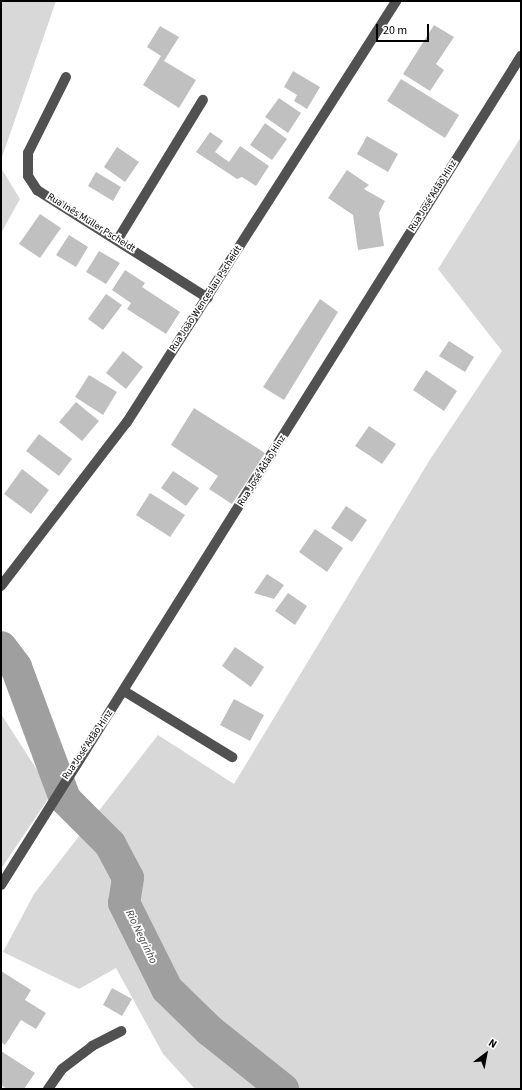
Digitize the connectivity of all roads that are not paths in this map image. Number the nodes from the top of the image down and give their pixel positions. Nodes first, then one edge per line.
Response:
1 (396, 1) edge
2 (521, 56) edge
3 (66, 77) dead end
4 (203, 100) dead end
5 (118, 238) junction
6 (208, 298) junction
7 (1, 586) edge
8 (124, 691) junction
9 (232, 756) dead end
10 (1, 885) edge
11 (121, 1031) dead end
12 (48, 1089) edge

1 - 6 street, Rua João Wenceslau Pscheidt
2 - 8 street, Rua José Adão Hinz
3 - 5 street, Rua Inês Müller Pscheidt
4 - 5 street
5 - 6 street, Rua Inês Müller Pscheidt
6 - 7 street, Rua João Wenceslau Pscheidt
8 - 9 street
8 - 10 street, Rua José Adão Hinz
11 - 12 street

